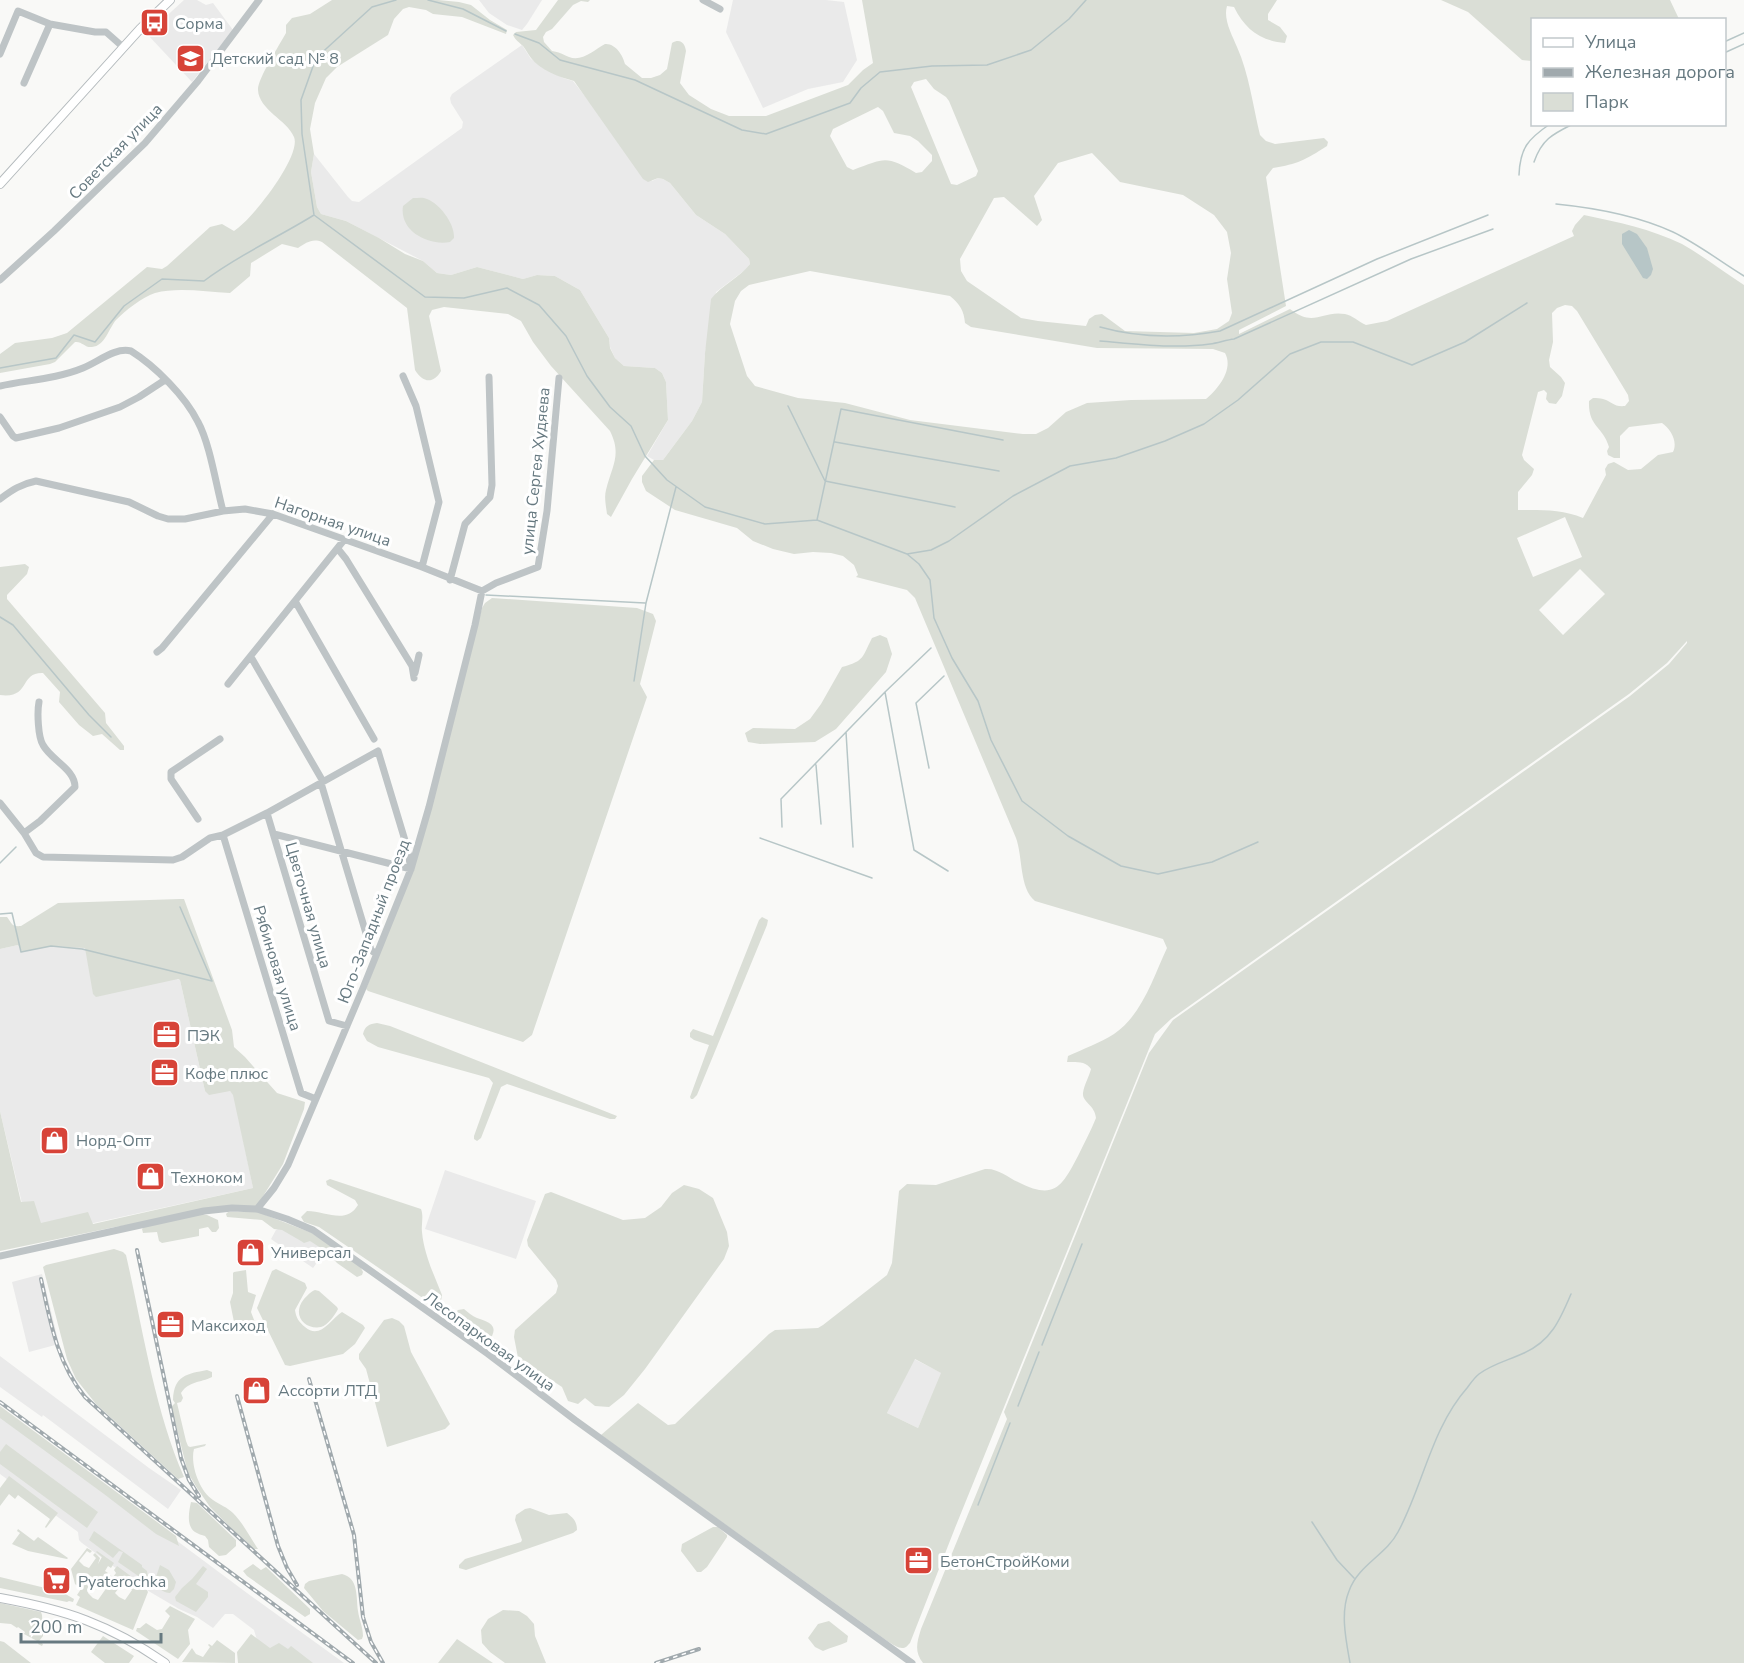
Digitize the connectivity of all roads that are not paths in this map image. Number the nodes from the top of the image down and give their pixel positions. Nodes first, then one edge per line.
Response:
1 (169, 0) edge
2 (259, 0) edge
3 (703, 0) edge
4 (720, 9) dead end
5 (50, 24) junction
6 (123, 47) junction
7 (0, 54) edge
8 (24, 83) dead end
9 (0, 184) edge
10 (0, 280) edge
11 (403, 376) dead end
12 (489, 377) dead end
13 (559, 378) dead end
14 (165, 380) junction
15 (0, 386) edge
16 (0, 417) edge
17 (0, 499) edge
18 (222, 511) junction
19 (273, 514) junction
20 (344, 540) junction
21 (338, 549) junction
22 (422, 567) junction
23 (450, 580) junction
24 (482, 591) junction
25 (295, 601) junction
26 (157, 652) dead end
27 (419, 655) dead end
28 (251, 657) junction
29 (228, 684) dead end
30 (39, 702) dead end
31 (220, 739) dead end
32 (374, 740) dead end
33 (321, 781) junction
34 (0, 803) edge
35 (267, 813) junction
36 (198, 819) dead end
37 (24, 832) junction
38 (273, 834) junction
39 (223, 835) junction
40 (341, 851) junction
41 (411, 869) junction
42 (376, 954) junction
43 (347, 1026) junction
44 (316, 1099) junction
45 (257, 1209) junction
46 (0, 1256) edge
47 (0, 1598) edge
48 (165, 1663) edge
49 (912, 1663) edge

1 - 6 main road
2 - 10 street, Советская улица
3 - 4 street
5 - 6 street
5 - 7 street
5 - 8 street
6 - 9 main road
11 - 22 street
12 - 23 street
13 - 24 street, улица Сергея Худяева
14 - 15 street
14 - 16 street
14 - 18 street
17 - 18 street, Нагорная улица
18 - 19 street, Нагорная улица
19 - 20 street, Нагорная улица
19 - 26 street
20 - 21 street
20 - 22 street, Нагорная улица
21 - 25 street
21 - 27 street
22 - 23 street, Нагорная улица
23 - 24 street, Нагорная улица
24 - 41 street, Юго-Западный проезд
25 - 28 street
25 - 32 street
28 - 29 street
28 - 33 street
30 - 37 street
31 - 36 street
33 - 35 street
33 - 40 street
33 - 41 street
34 - 37 street
35 - 38 street, Цветочная улица
35 - 39 street
37 - 39 street
38 - 40 street
38 - 43 street, Цветочная улица
39 - 44 street, Рябиновая улица
40 - 41 street
40 - 42 street
41 - 42 street, Юго-Западный проезд
42 - 43 street, Юго-Западный проезд
43 - 44 street, Юго-Западный проезд
44 - 45 street, Юго-Западный проезд
45 - 46 street, Лесопарковая улица
45 - 49 street, Лесопарковая улица
47 - 48 main road

